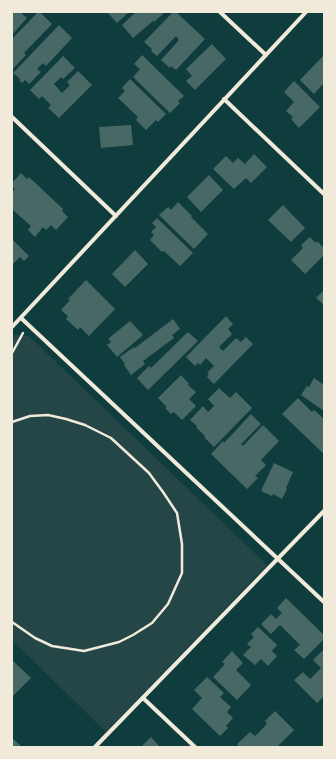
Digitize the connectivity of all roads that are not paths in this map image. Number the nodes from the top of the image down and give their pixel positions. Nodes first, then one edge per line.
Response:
1 (220, 12) edge
2 (306, 12) edge
3 (266, 55) junction
4 (224, 99) junction
5 (12, 117) edge
6 (324, 194) edge
7 (116, 216) junction
8 (21, 318) junction
9 (12, 327) edge
10 (324, 511) edge
11 (278, 559) junction
12 (324, 602) edge
13 (143, 698) junction
14 (96, 747) edge
15 (195, 747) edge

1 - 3 street
2 - 3 street
3 - 4 street
4 - 6 street
4 - 7 street
5 - 7 street
7 - 8 street
8 - 9 street
8 - 11 street
10 - 11 street
11 - 12 street
11 - 13 street
13 - 14 street
13 - 15 street

